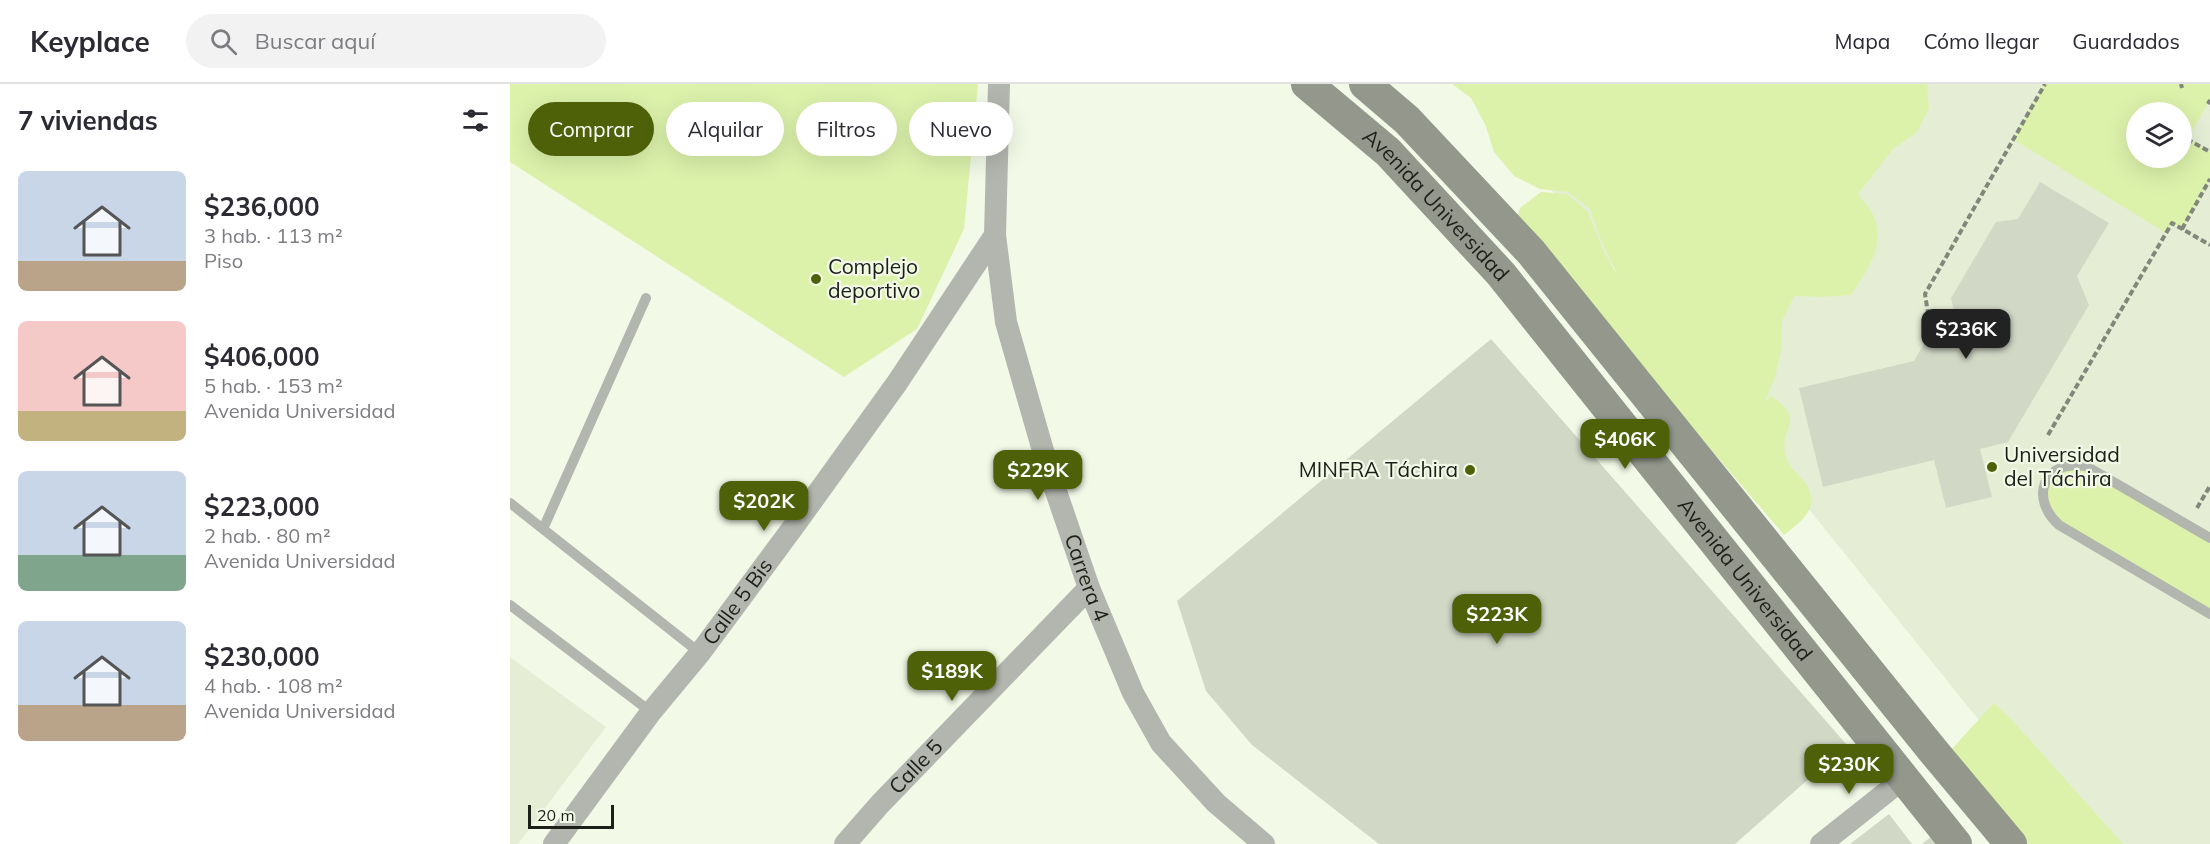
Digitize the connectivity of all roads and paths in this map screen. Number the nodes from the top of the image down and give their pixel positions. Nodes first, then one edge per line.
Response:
1 (999, 84) edge
2 (1307, 84) edge
3 (1365, 84) edge
4 (2045, 84) edge
5 (2192, 141) edge
6 (2210, 152) edge
7 (2210, 179) edge
8 (2182, 229) junction
9 (995, 235) junction
10 (2210, 245) edge
11 (646, 298) dead end
12 (1930, 333) dead end
13 (2048, 435) dead end
14 (2210, 486) edge
15 (510, 503) edge
16 (2194, 514) dead end
17 (543, 529) junction
18 (2210, 538) edge
19 (1089, 588) junction
20 (510, 605) edge
21 (2210, 614) edge
22 (700, 653) junction
23 (651, 712) junction
24 (1903, 779) junction
25 (554, 844) edge
26 (845, 844) edge
27 (1264, 844) edge
28 (1821, 844) edge
29 (1956, 844) edge
30 (2011, 844) edge

1 - 9 street, Carrera 4
2 - 24 street, Avenida Universidad
3 - 30 street, Avenida Universidad
4 - 12 path
5 - 6 path
7 - 8 path
8 - 10 path
8 - 13 path
9 - 19 street, Carrera 4
9 - 22 street, Calle 5 Bis
11 - 17 lane
14 - 16 path
15 - 17 lane
17 - 22 lane
18 - 21 lane
19 - 26 street, Calle 5
19 - 27 street, Carrera 4
20 - 23 lane
22 - 23 street, Calle 5 Bis
23 - 25 street, Calle 5 Bis
24 - 28 street
24 - 29 street, Avenida Universidad

